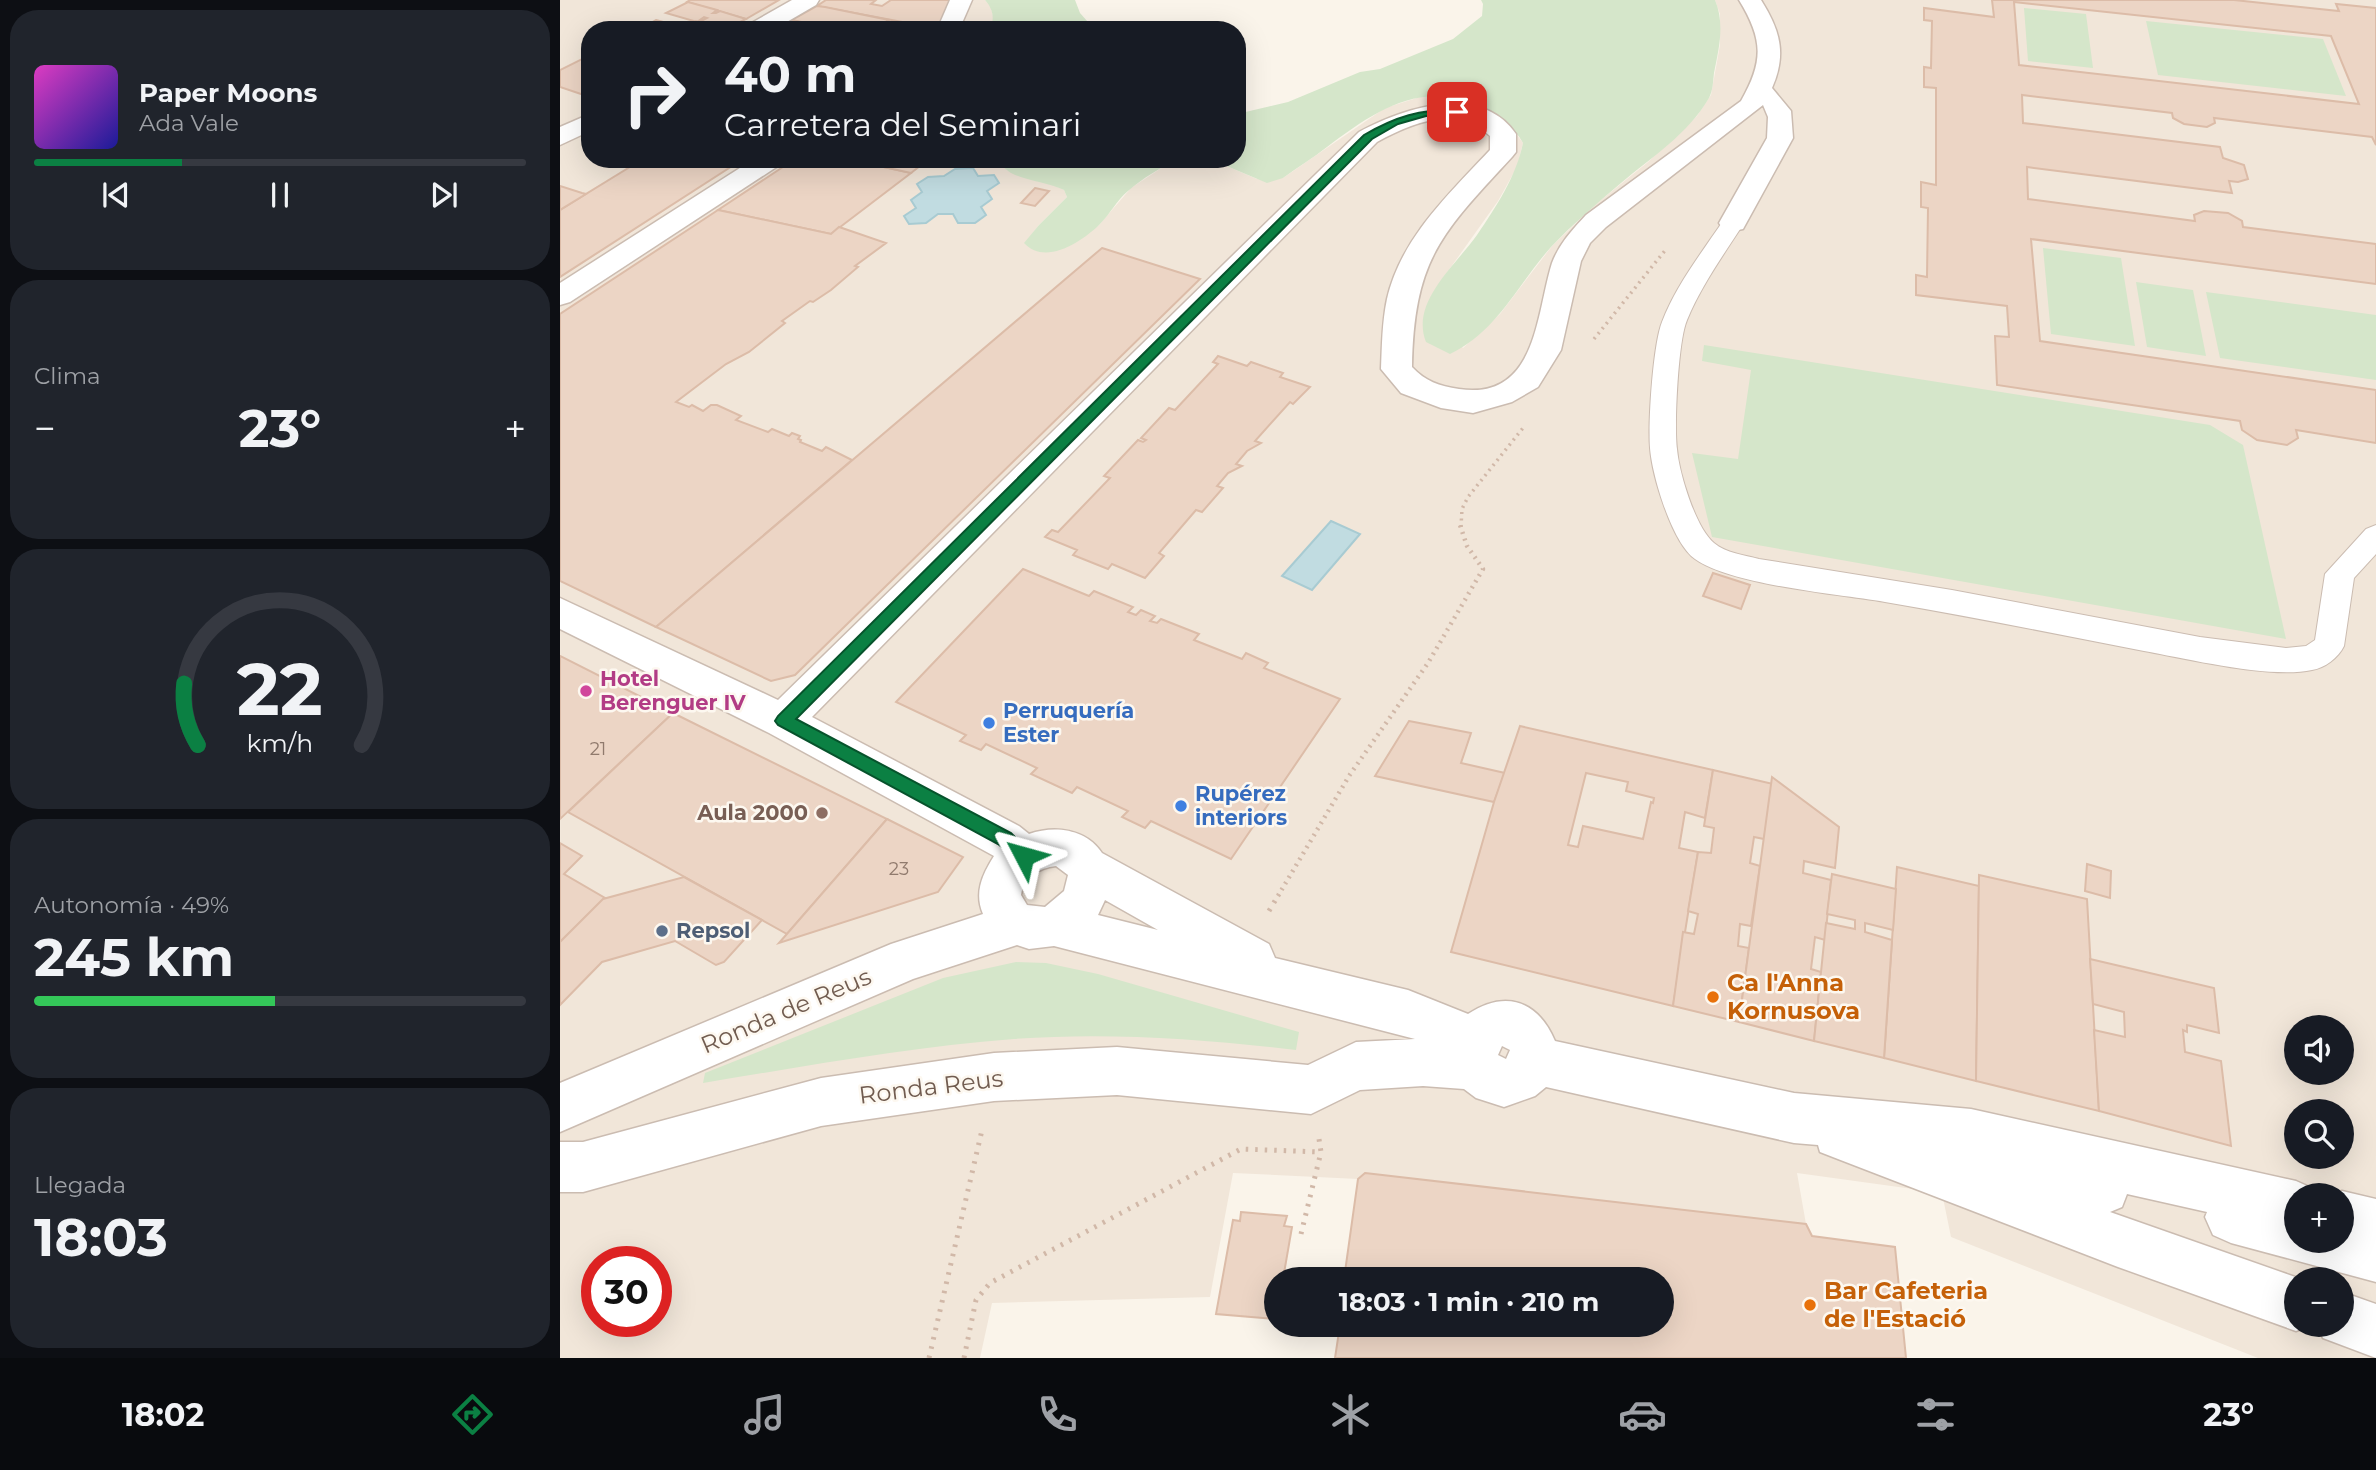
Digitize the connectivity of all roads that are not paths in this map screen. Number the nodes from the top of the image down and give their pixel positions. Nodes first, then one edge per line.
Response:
1 (808, 0) edge
2 (961, 0) edge
3 (1749, 0) edge
4 (771, 21) edge
5 (952, 21) edge
6 (1760, 90) junction
7 (581, 126) edge
8 (560, 137) edge
9 (758, 168) edge
10 (1733, 223) joint
11 (560, 296) edge
12 (2376, 537) edge
13 (560, 612) edge
14 (783, 721) junction
15 (1024, 856) junction
16 (1089, 868) junction
17 (1035, 924) junction
18 (1305, 985) junction
19 (1476, 1053) junction
20 (560, 1108) edge
21 (1794, 1118) junction
22 (560, 1167) edge
23 (1957, 1180) junction
24 (2284, 1204) edge
25 (2354, 1220) edge
26 (2376, 1225) edge
27 (2284, 1232) edge
28 (2354, 1250) edge
29 (2376, 1256) edge
30 (2284, 1300) edge
31 (2354, 1324) edge
32 (2376, 1331) edge

1 - 4 street
2 - 5 street
3 - 6 street
6 - 10 street
6 - 14 street
7 - 8 street
9 - 11 street
10 - 12 lane
13 - 14 street
14 - 15 street
15 - 16 street
15 - 17 street
16 - 17 street
16 - 18 street
17 - 18 street
17 - 20 street, Ronda de Reus
18 - 19 street
19 - 21 street
19 - 22 street, Ronda Reus
21 - 23 street
21 - 24 street
23 - 27 street
23 - 30 street
25 - 26 street
28 - 29 street
31 - 32 street

